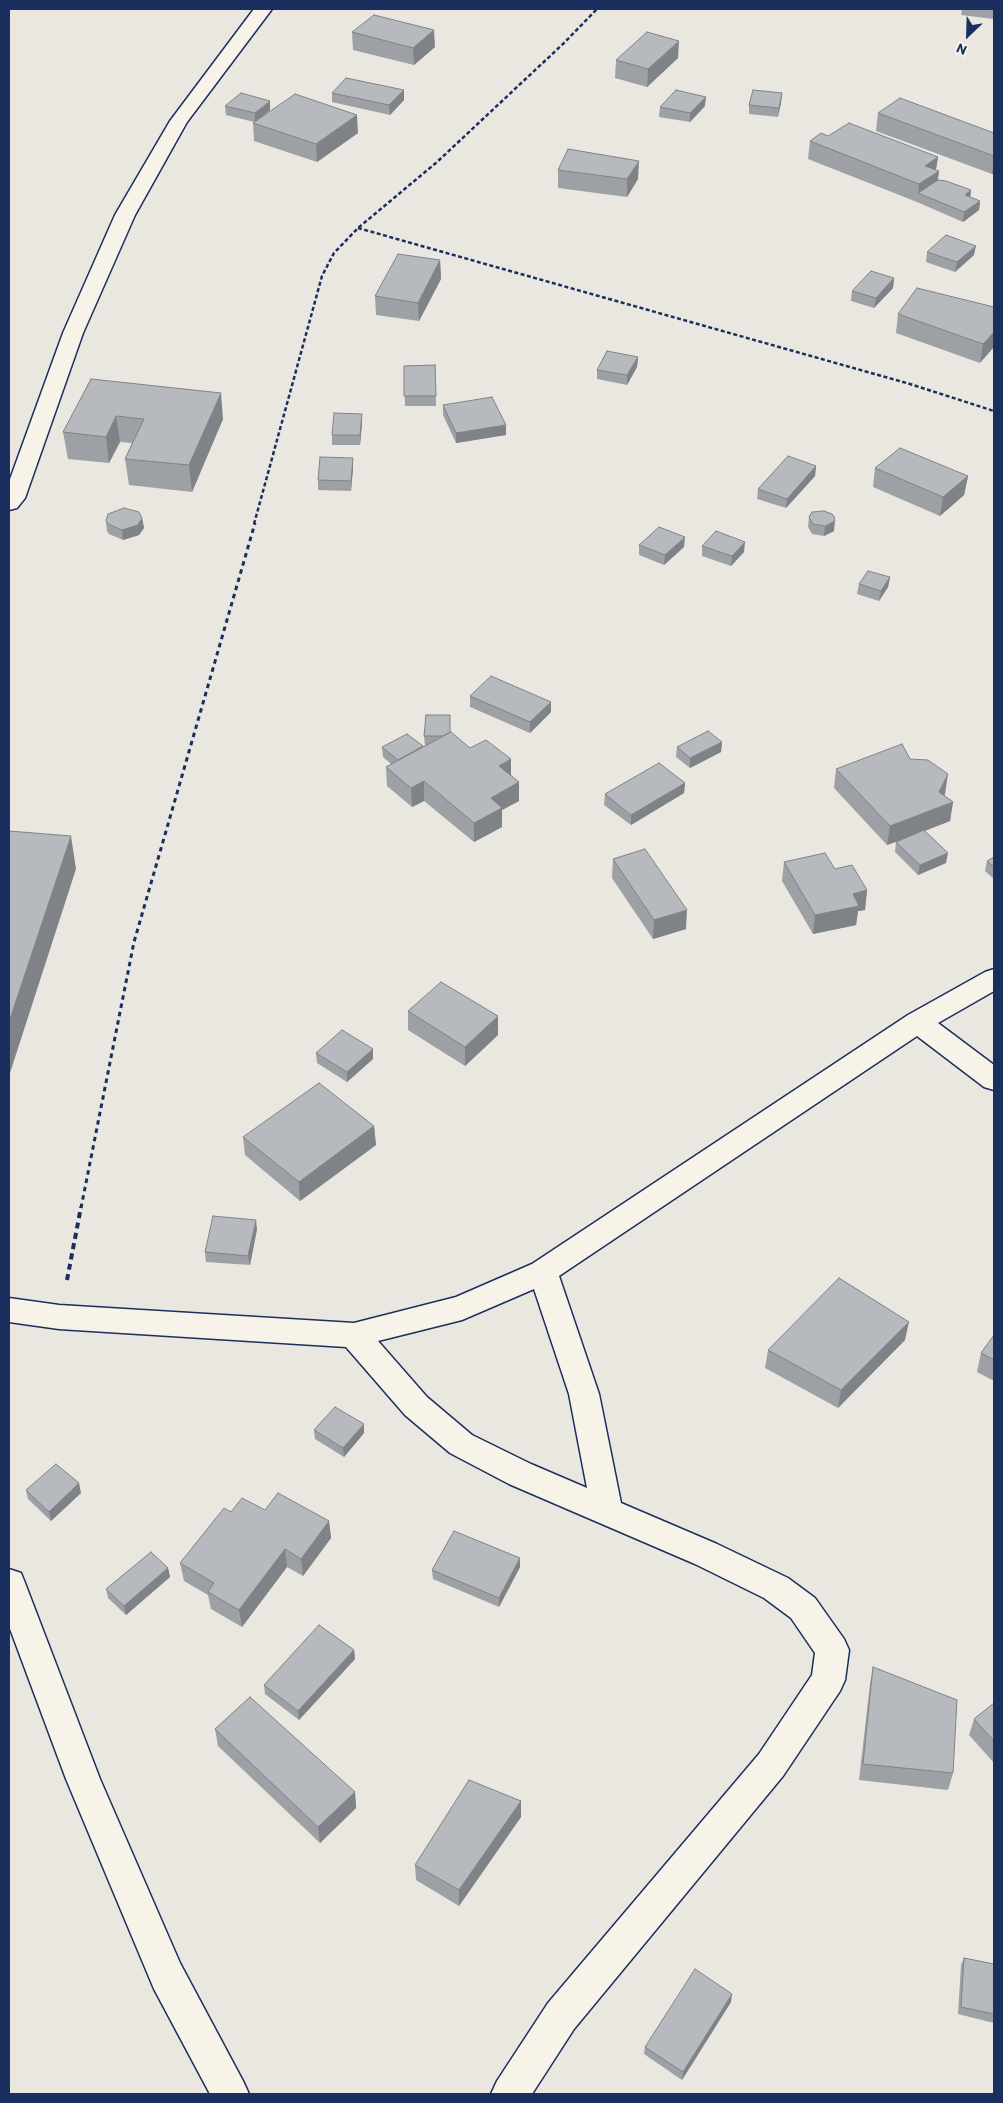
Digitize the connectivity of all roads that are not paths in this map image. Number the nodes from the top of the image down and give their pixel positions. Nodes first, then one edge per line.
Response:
1 (263, 9) edge
2 (9, 502) edge
3 (994, 980) edge
4 (918, 1022) junction
5 (994, 1080) edge
6 (543, 1272) junction
7 (9, 1310) edge
8 (354, 1335) junction
9 (607, 1511) junction
10 (9, 1583) edge
11 (230, 2094) edge
12 (510, 2094) edge

1 - 2 street
3 - 4 street
4 - 5 street
4 - 6 street
6 - 8 street
6 - 9 street
7 - 8 street
8 - 9 street
9 - 12 street
10 - 11 street

